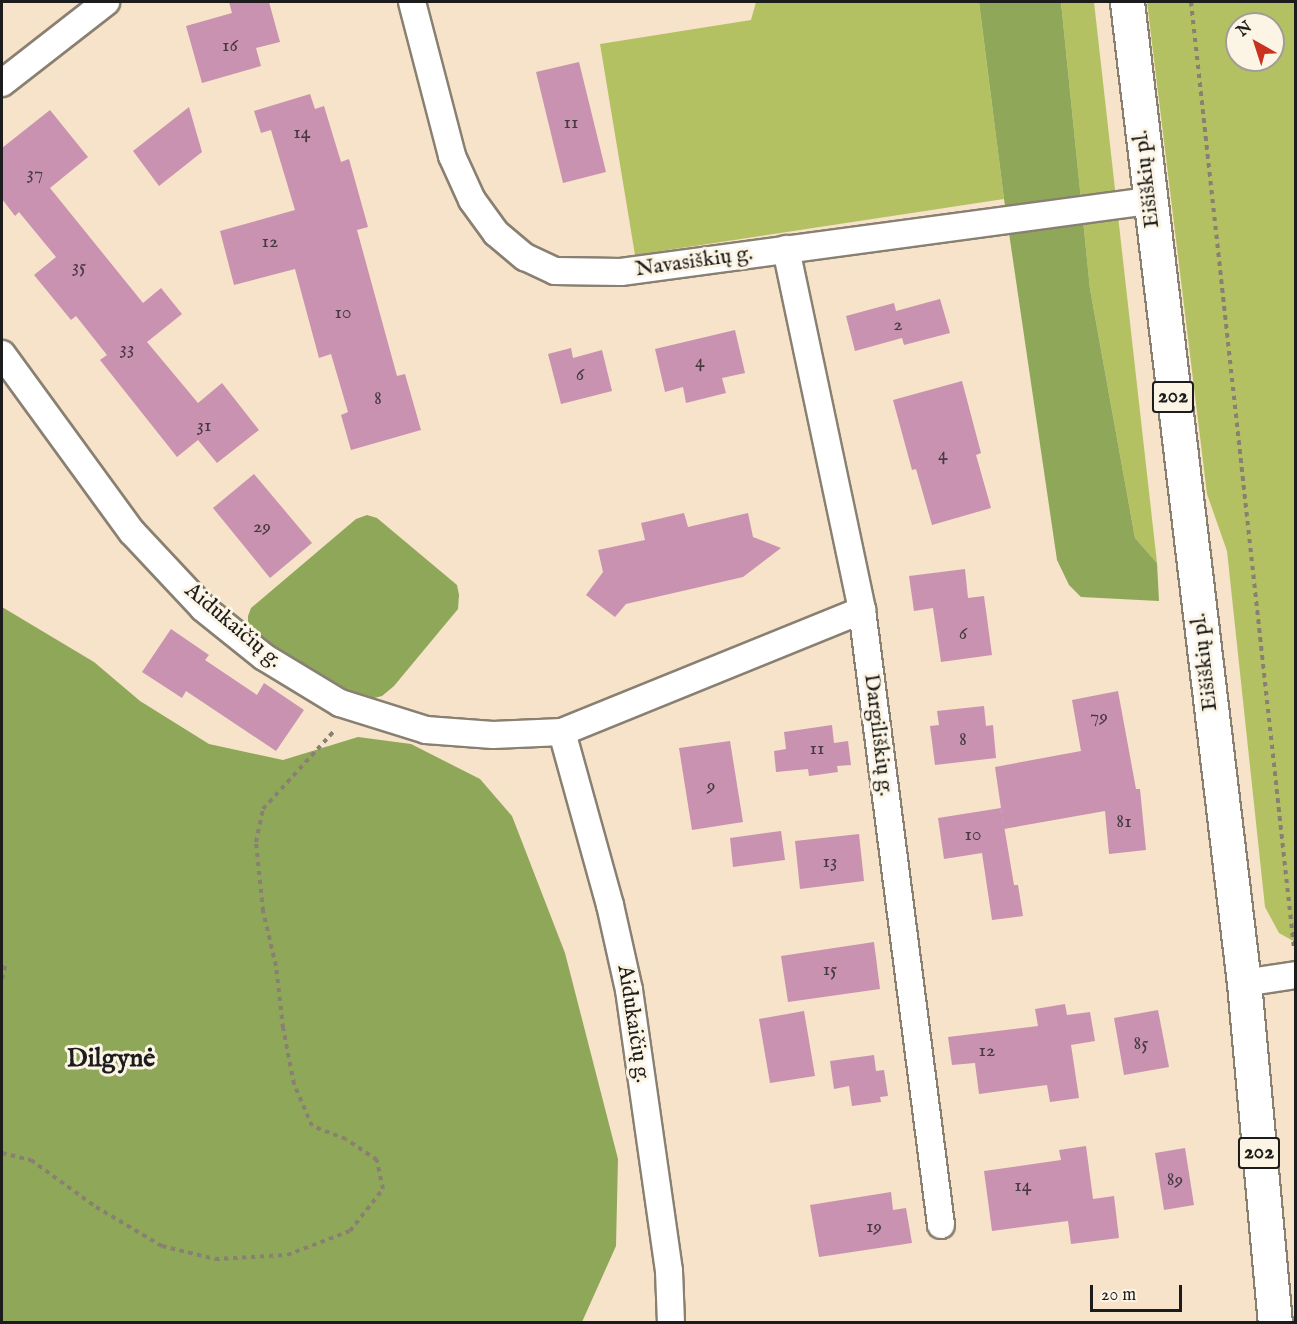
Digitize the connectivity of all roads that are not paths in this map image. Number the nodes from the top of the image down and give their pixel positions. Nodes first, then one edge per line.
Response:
1 (106, 2) edge
2 (412, 2) edge
3 (1127, 2) edge
4 (2, 83) edge
5 (1149, 201) junction
6 (786, 249) junction
7 (2, 354) edge
8 (862, 610) junction
9 (562, 732) junction
10 (1296, 975) edge
11 (1244, 983) junction
12 (941, 1226) dead end
13 (671, 1323) edge
14 (1275, 1323) edge

1 - 4 street
2 - 6 street, Navasiškių g.
3 - 5 main road, Eišiškių pl. / 202
5 - 6 street, Navasiškių g.
5 - 11 main road, Eišiškių pl. / 202
6 - 8 street, Dargiliškių g.
7 - 9 street, Aidukaičių g.
8 - 9 street, Aidukaičių g.
8 - 12 street, Dargiliškių g.
9 - 13 street, Aidukaičių g.
10 - 11 street
11 - 14 main road, Eišiškių pl. / 202

